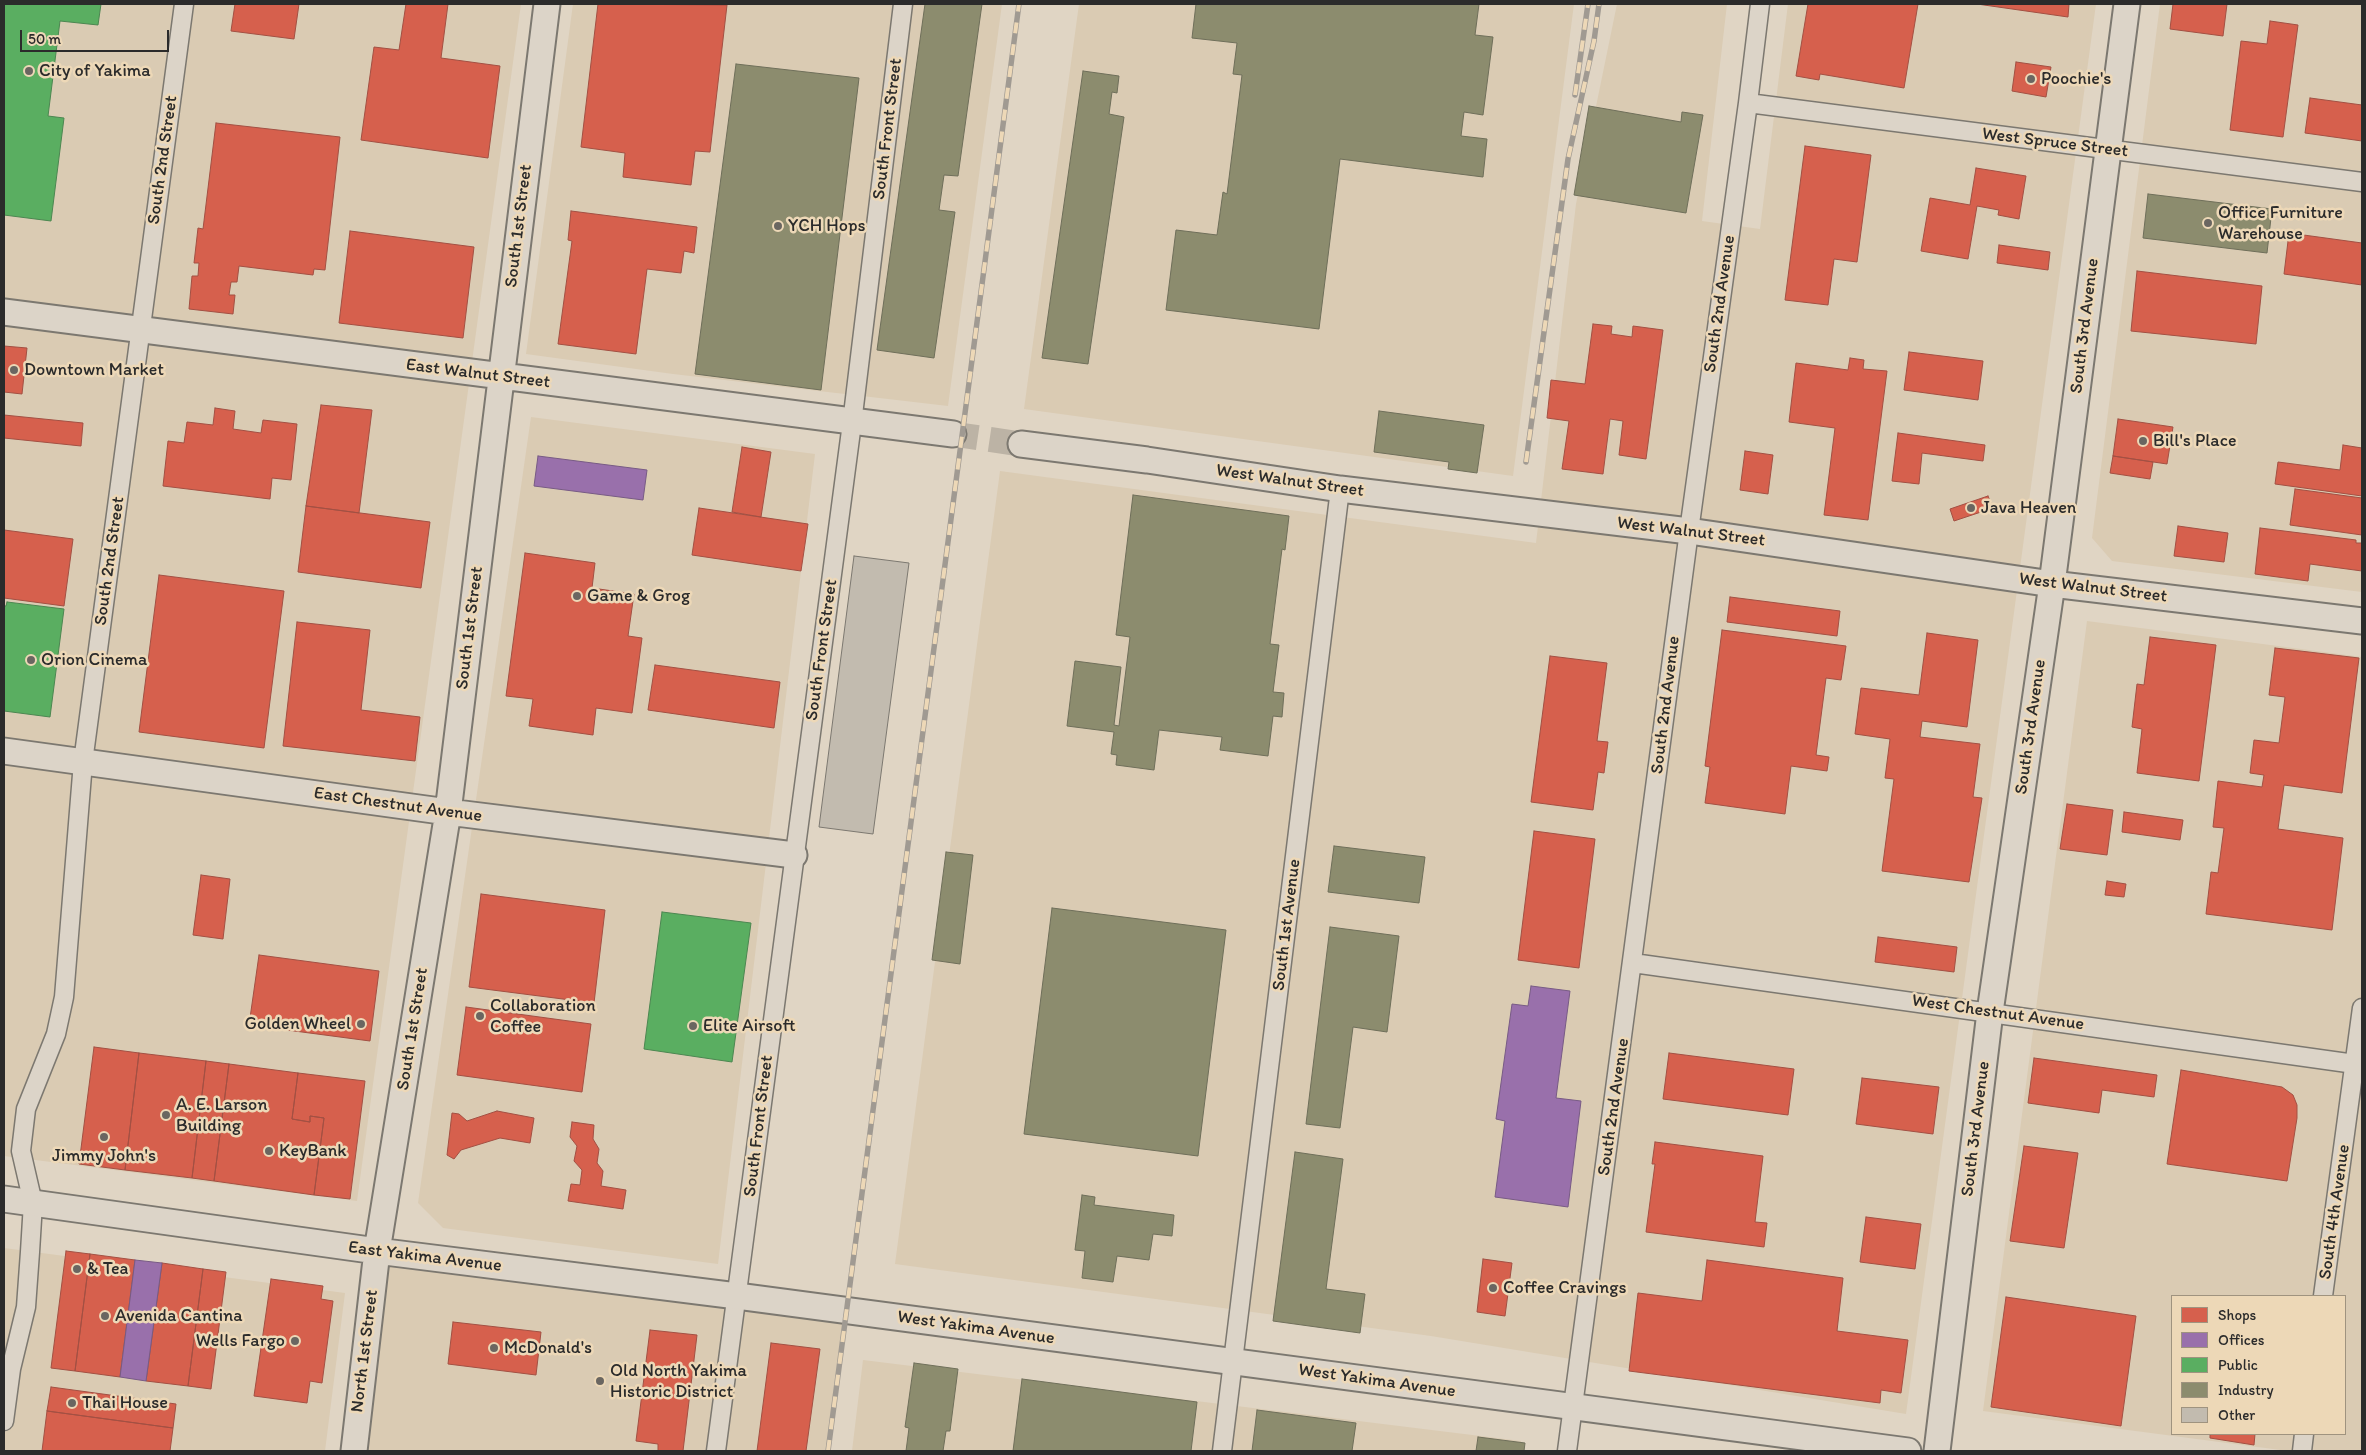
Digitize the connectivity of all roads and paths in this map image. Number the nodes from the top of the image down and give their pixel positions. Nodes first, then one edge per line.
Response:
1 (184, 4) edge
2 (547, 4) edge
3 (903, 4) edge
4 (1760, 4) edge
5 (2128, 4) edge
6 (1748, 103) junction
7 (2108, 150) junction
8 (2362, 182) edge
9 (4, 312) edge
10 (140, 330) junction
11 (500, 377) junction
12 (852, 423) junction
13 (953, 434) tunnel mouth
14 (1021, 444) tunnel mouth
15 (1340, 489) junction
16 (1688, 531) junction
17 (2052, 584) junction
18 (2362, 621) edge
19 (4, 751) edge
20 (83, 762) junction
21 (448, 812) junction
22 (794, 855) junction
23 (1633, 963) junction
24 (2362, 1008) edge
25 (1990, 1012) junction
26 (2359, 1065) edge
27 (4, 1199) edge
28 (33, 1203) junction
29 (377, 1251) junction
30 (2323, 1295) edge
31 (737, 1296) junction
32 (847, 1311) joint
33 (1234, 1362) junction
34 (1574, 1407) junction
35 (4, 1421) edge
36 (2304, 1435) edge
37 (354, 1451) edge
38 (716, 1451) edge
39 (1222, 1451) edge
40 (1567, 1451) edge
41 (1908, 1451) edge
42 (1937, 1451) edge
43 (2302, 1451) edge

1 - 10 street, South 2nd Street
2 - 11 street, South 1st Street
3 - 12 street, South Front Street
4 - 6 street, South 2nd Avenue
5 - 7 street, South 3rd Avenue
6 - 7 street, West Spruce Street
6 - 16 street, South 2nd Avenue
7 - 8 street, West Spruce Street
7 - 17 street, South 3rd Avenue
9 - 10 street, East Walnut Street
10 - 11 street, East Walnut Street
10 - 20 street, South 2nd Street
11 - 12 street, East Walnut Street
11 - 21 street, South 1st Street
12 - 13 street, East Walnut Street
12 - 22 street, South Front Street
14 - 15 street, West Walnut Street
15 - 16 street, West Walnut Street
15 - 33 street, South 1st Avenue
16 - 17 street, West Walnut Street
16 - 23 street, South 2nd Avenue
17 - 18 street, West Walnut Street
17 - 25 street, South 3rd Avenue
19 - 20 street, East Chestnut Avenue
20 - 21 street, East Chestnut Avenue
20 - 28 street, South 2nd Street
21 - 22 street, East Chestnut Avenue
21 - 29 street, South 1st Street
22 - 31 street, South Front Street
23 - 25 street, West Chestnut Avenue
23 - 34 street, South 2nd Avenue
24 - 26 street, South 4th Avenue
25 - 26 street, West Chestnut Avenue
25 - 42 street, South 3rd Avenue
26 - 30 street, South 4th Avenue
27 - 28 street, East Yakima Avenue
28 - 29 street, East Yakima Avenue
28 - 35 street, South 2nd Street
29 - 31 street, East Yakima Avenue
29 - 37 street, North 1st Street
31 - 32 street, East Yakima Avenue
31 - 38 street, South Front Street
32 - 33 street, West Yakima Avenue
33 - 34 street, West Yakima Avenue
33 - 39 street, South 1st Avenue
34 - 40 street, South 2nd Avenue
34 - 41 street, West Yakima Avenue
36 - 43 street

